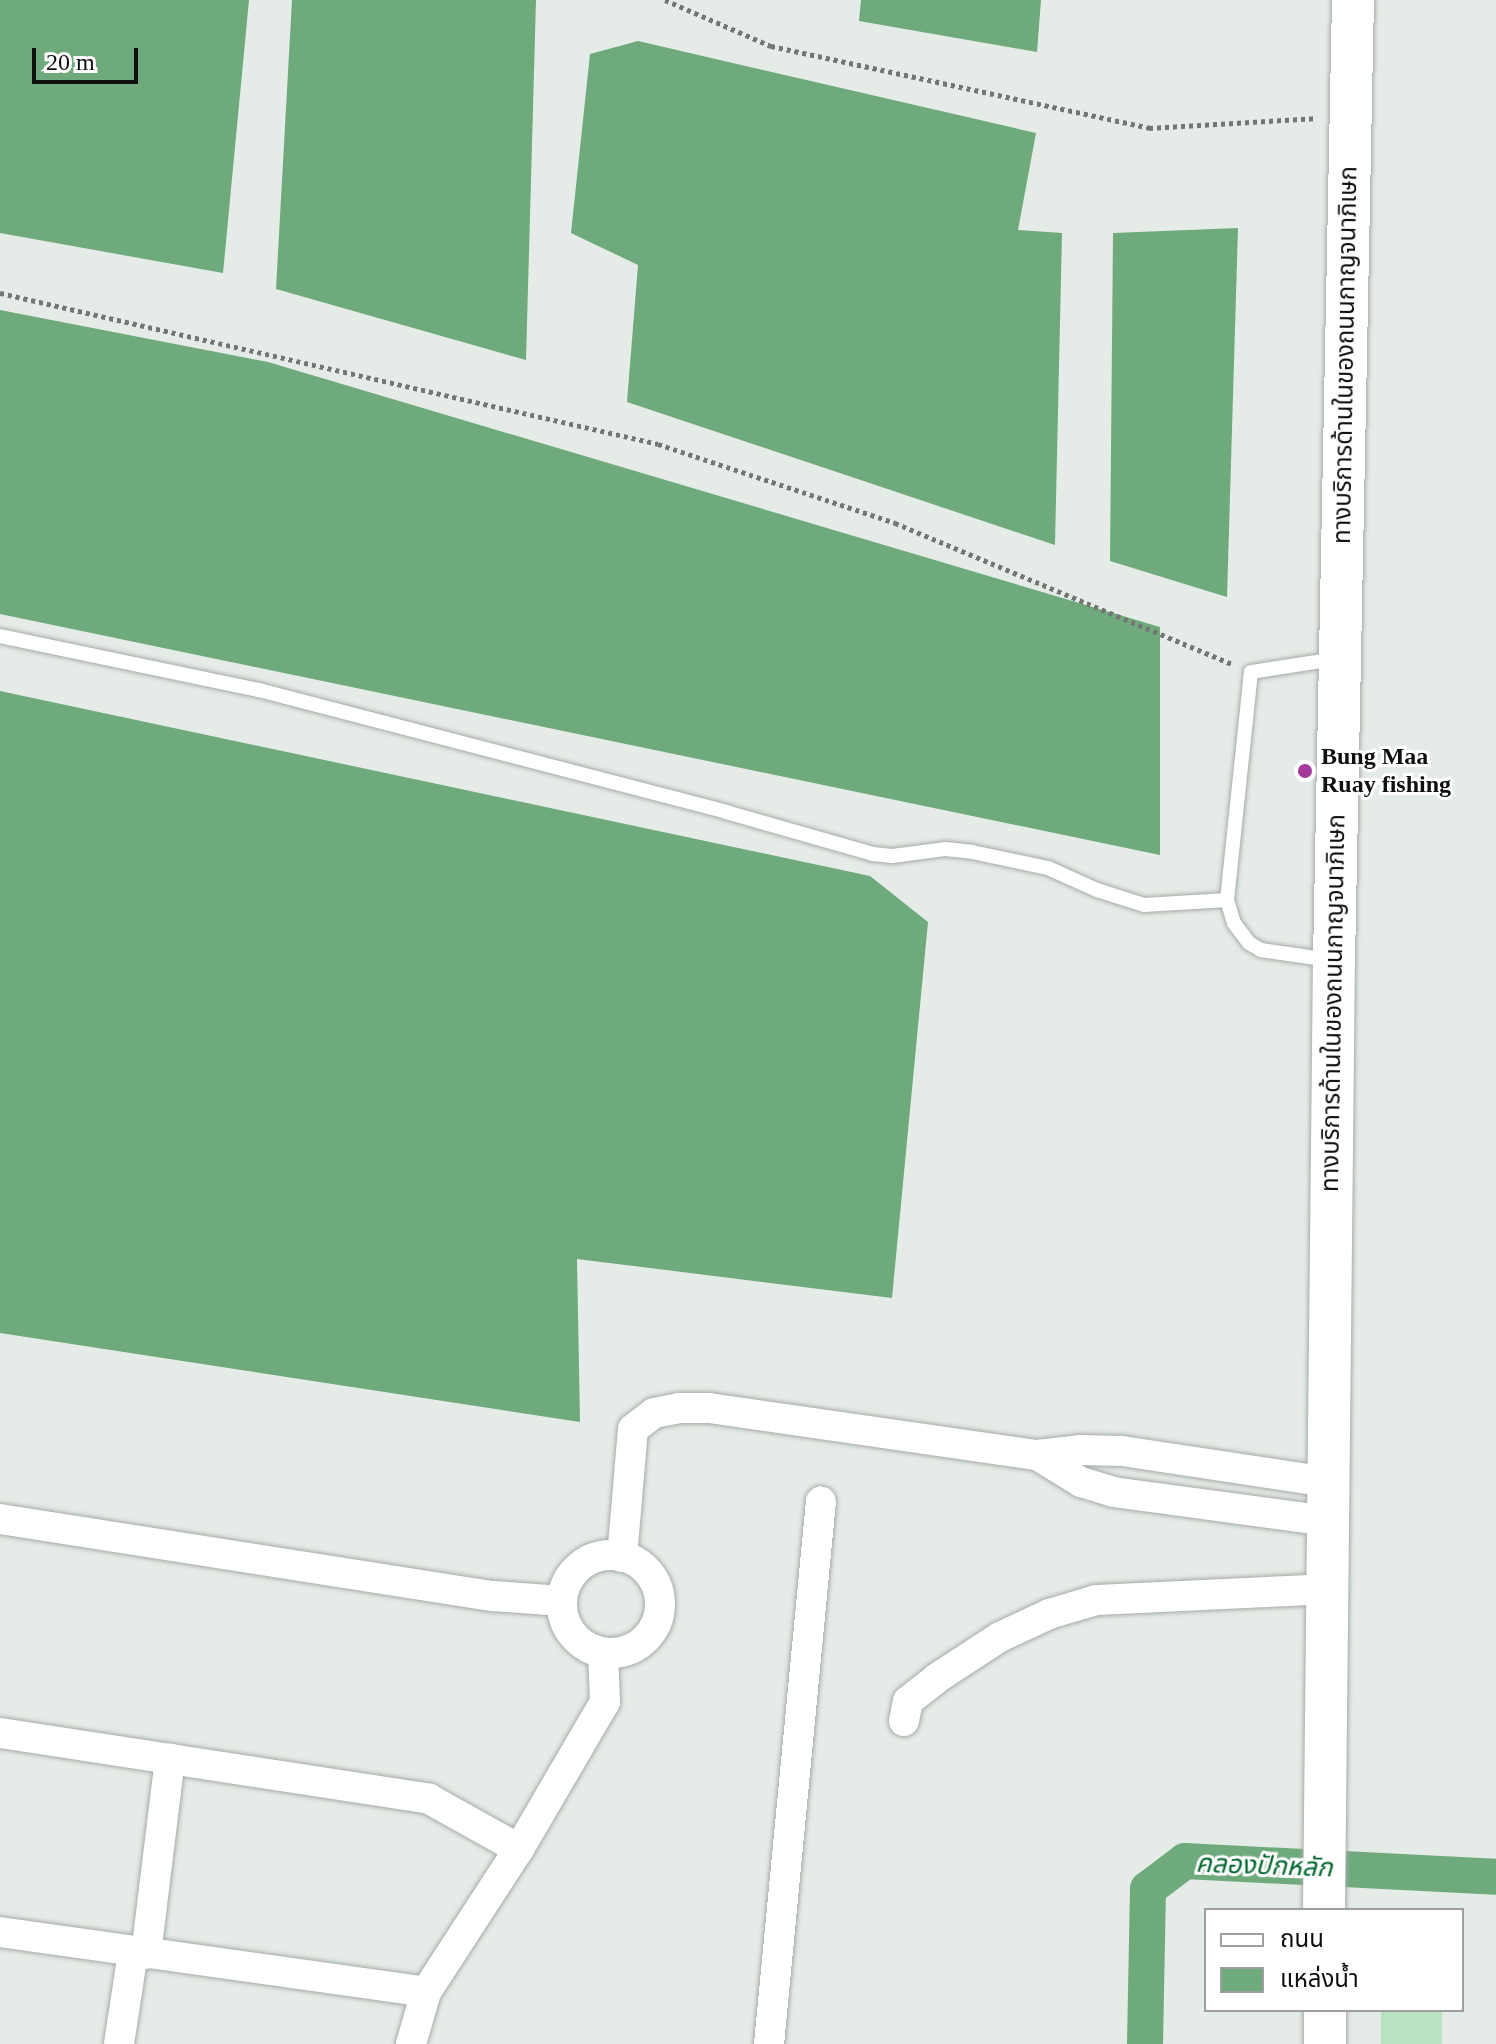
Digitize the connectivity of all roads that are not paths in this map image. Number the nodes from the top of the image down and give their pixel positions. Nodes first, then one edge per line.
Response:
1 (1353, 0) edge
2 (0, 636) edge
3 (1339, 659) junction
4 (1227, 900) junction
5 (1334, 961) junction
6 (1037, 1455) junction
7 (821, 1501) dead end
8 (1327, 1501) junction
9 (0, 1519) edge
10 (622, 1557) junction
11 (1326, 1589) junction
12 (562, 1601) junction
13 (603, 1653) junction
14 (904, 1721) dead end
15 (0, 1733) edge
16 (170, 1758) junction
17 (519, 1849) junction
18 (1324, 1908) edge
19 (0, 1932) edge
20 (140, 1953) junction
21 (426, 1992) junction
22 (1325, 2012) edge
23 (119, 2044) edge
24 (411, 2044) edge
25 (769, 2044) edge
26 (1325, 2044) edge

1 - 3 main road, ทางบริการด้านในของถนนกาญจนาภิเษก
2 - 4 lane
3 - 4 lane
3 - 5 main road, ทางบริการด้านในของถนนกาญจนาภิเษก
4 - 5 lane
5 - 8 main road, ทางบริการด้านในของถนนกาญจนาภิเษก
6 - 8 street
6 - 8 street
6 - 10 street
7 - 25 street
8 - 11 main road, ทางบริการด้านในของถนนกาญจนาภิเษก
9 - 12 street
10 - 12 street
10 - 13 street
11 - 14 street
11 - 18 main road, ทางบริการด้านในของถนนกาญจนาภิเษก
12 - 13 street
13 - 17 street
15 - 16 street
16 - 17 street
16 - 20 street
17 - 21 street
19 - 20 street
20 - 21 street
20 - 23 street
21 - 24 street
22 - 26 main road

